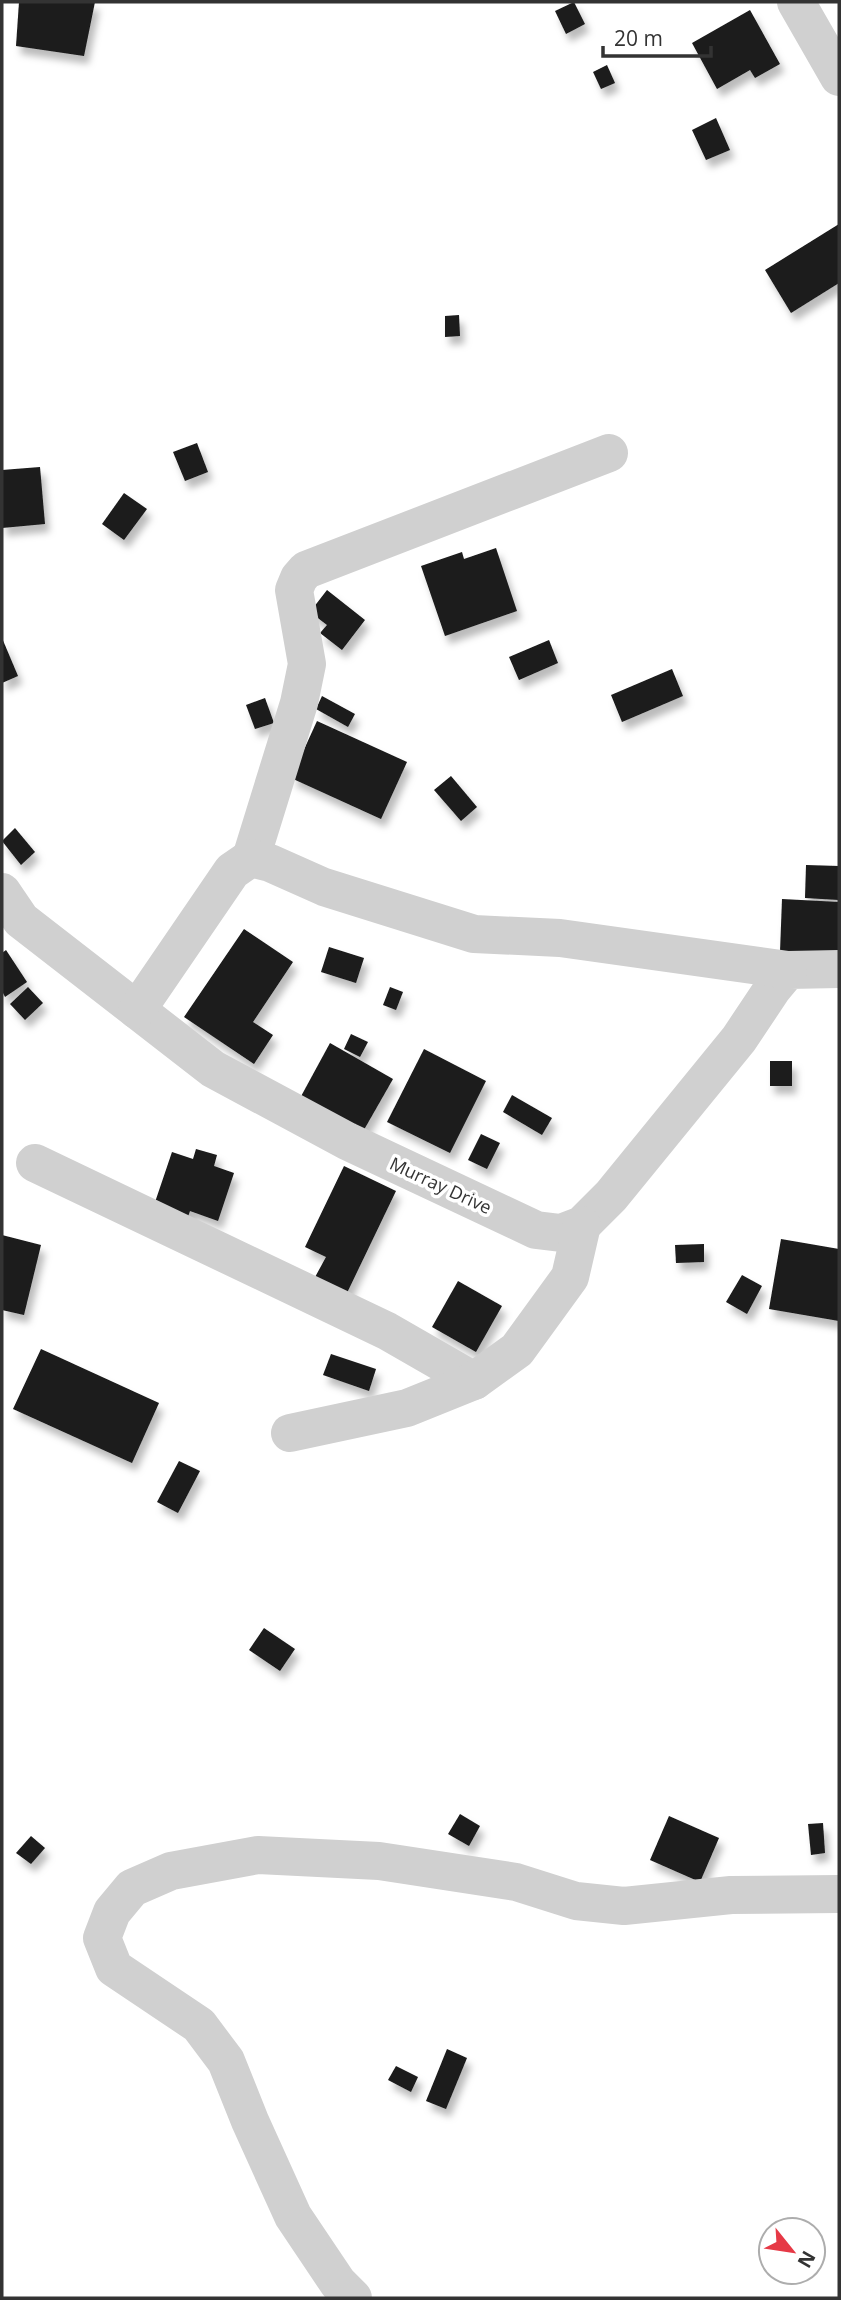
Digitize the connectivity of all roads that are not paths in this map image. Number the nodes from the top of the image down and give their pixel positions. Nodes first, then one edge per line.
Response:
1 (796, 2) edge
2 (839, 77) edge
3 (609, 453) dead end
4 (251, 858) junction
5 (2, 892) edge
6 (839, 969) edge
7 (788, 970) junction
8 (136, 1010) junction
9 (35, 1163) dead end
10 (582, 1225) junction
11 (474, 1381) junction
12 (289, 1433) dead end
13 (839, 1894) edge
14 (353, 2298) edge

1 - 2 street
3 - 4 street
4 - 7 street
4 - 8 street
5 - 8 street, Murray Drive
6 - 7 street
7 - 10 street
8 - 10 street, Murray Drive
9 - 11 street
10 - 11 street
11 - 12 street
13 - 14 street

